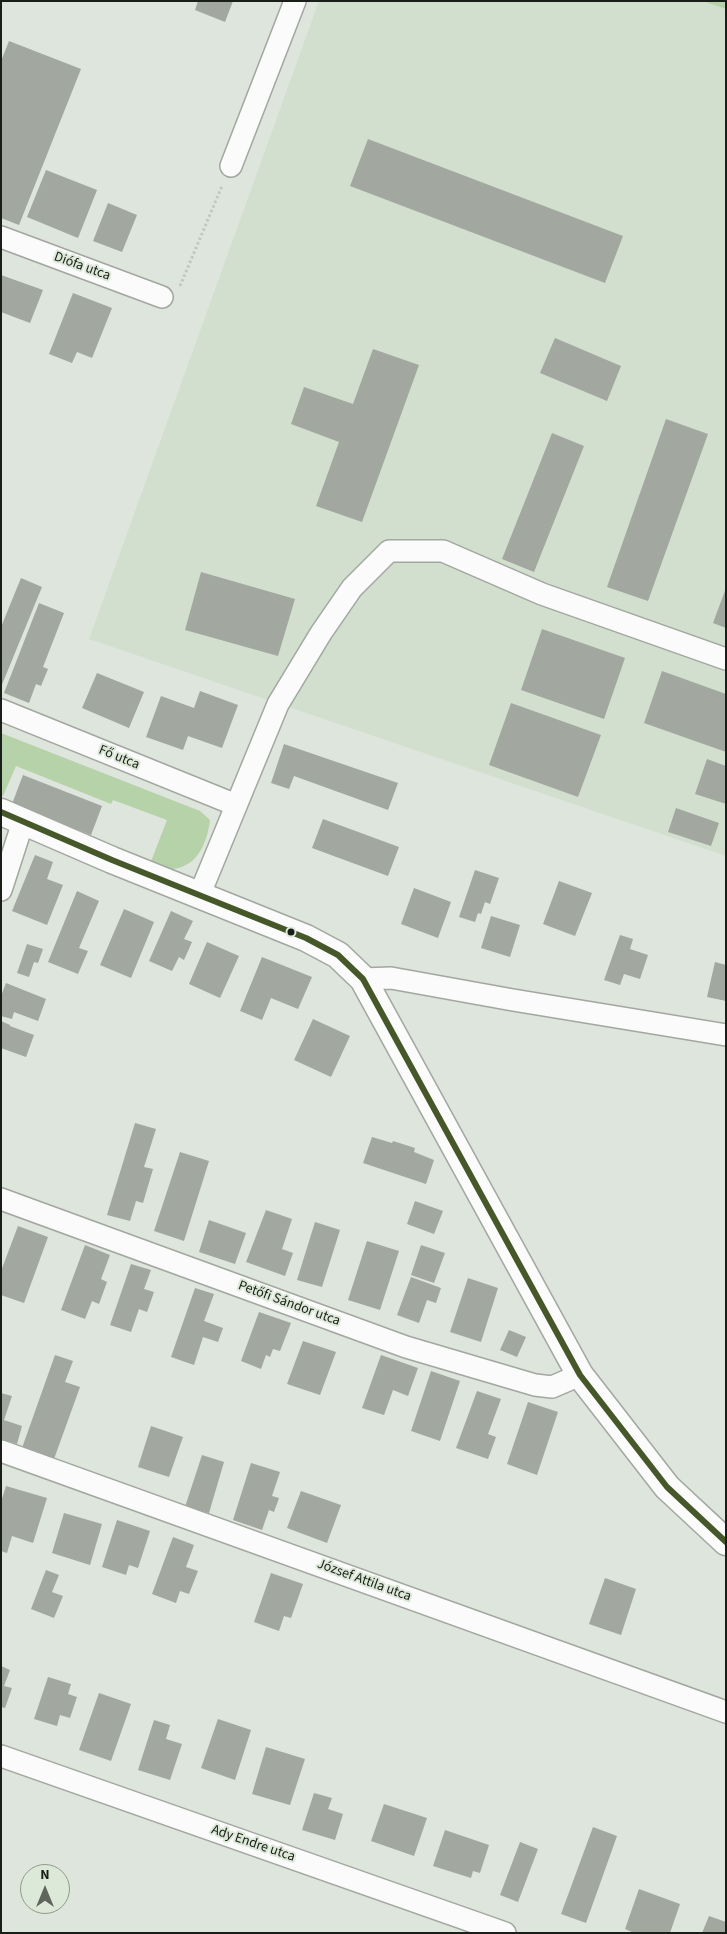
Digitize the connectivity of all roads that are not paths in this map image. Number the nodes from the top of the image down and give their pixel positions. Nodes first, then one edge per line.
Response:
1 (295, 1) edge
2 (231, 166) road end
3 (1, 237) edge
4 (162, 297) road end
5 (726, 659) edge
6 (1, 710) edge
7 (236, 805) junction
8 (12, 817) edge
9 (1, 890) edge
10 (199, 896) junction
11 (363, 979) junction
12 (726, 1035) edge
13 (1, 1199) edge
14 (580, 1374) junction
15 (1, 1450) edge
16 (726, 1542) edge
17 (726, 1712) edge
18 (1, 1756) edge
19 (505, 1933) edge

1 - 2 street
3 - 4 street, Diófa utca
5 - 7 street
6 - 7 street, Fő utca
7 - 10 street
8 - 9 street
8 - 10 street
10 - 11 street
11 - 12 street
11 - 14 street
13 - 14 street, Petőfi Sándor utca
14 - 16 street
15 - 17 street, József Attila utca
18 - 19 street, Ady Endre utca

